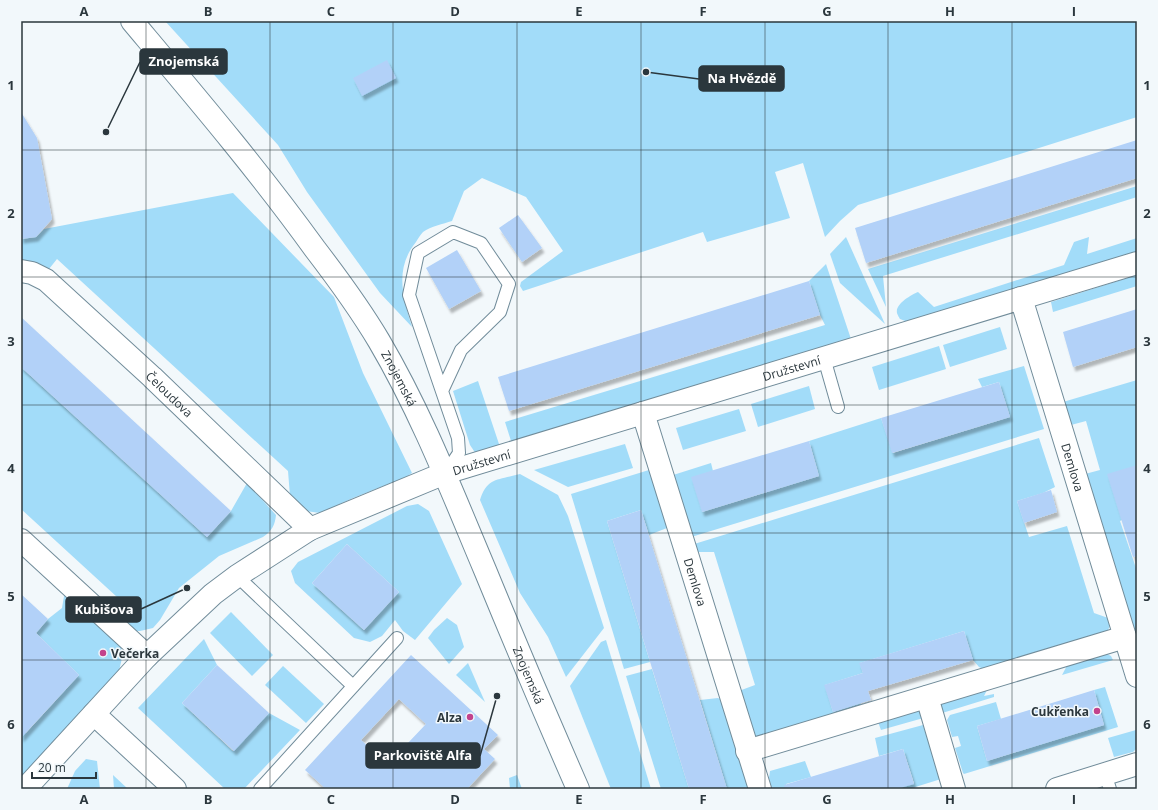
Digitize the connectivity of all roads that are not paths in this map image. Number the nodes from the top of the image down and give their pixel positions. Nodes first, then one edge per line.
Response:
1 (132, 21) edge
2 (1137, 263) edge
3 (21, 271) edge
4 (1021, 298) junction
5 (824, 358) junction
6 (442, 391) junction
7 (838, 407) dead end
8 (643, 413) junction
9 (445, 473) junction
10 (310, 529) junction
11 (21, 540) edge
12 (237, 576) junction
13 (1125, 637) junction
14 (397, 638) dead end
15 (146, 656) junction
16 (1137, 676) edge
17 (353, 686) junction
18 (927, 697) junction
19 (94, 714) junction
20 (747, 751) junction
21 (1137, 764) edge
22 (1107, 782) edge
23 (25, 789) edge
24 (175, 789) edge
25 (260, 789) edge
26 (578, 789) edge
27 (760, 789) edge
28 (954, 789) edge
29 (1057, 789) edge

1 - 9 street, Znojemská
2 - 4 street, Družstevní
3 - 10 street, Čeloudova
4 - 5 street, Družstevní
4 - 13 street, Demlova
5 - 7 lane
5 - 8 street, Družstevní
6 - 6 lane
6 - 9 lane
8 - 9 street, Družstevní
8 - 20 street, Demlova
9 - 10 street, Družstevní
9 - 26 street, Znojemská
10 - 12 street, Družstevní
11 - 15 street
12 - 15 street, Družstevní
12 - 17 lane
13 - 16 street, Demlova
13 - 18 street
14 - 17 lane
15 - 19 street, Družstevní
17 - 25 lane
18 - 20 street
18 - 28 street
19 - 23 street, Družstevní
19 - 24 street
20 - 27 street, Demlova
21 - 22 street
22 - 29 street

